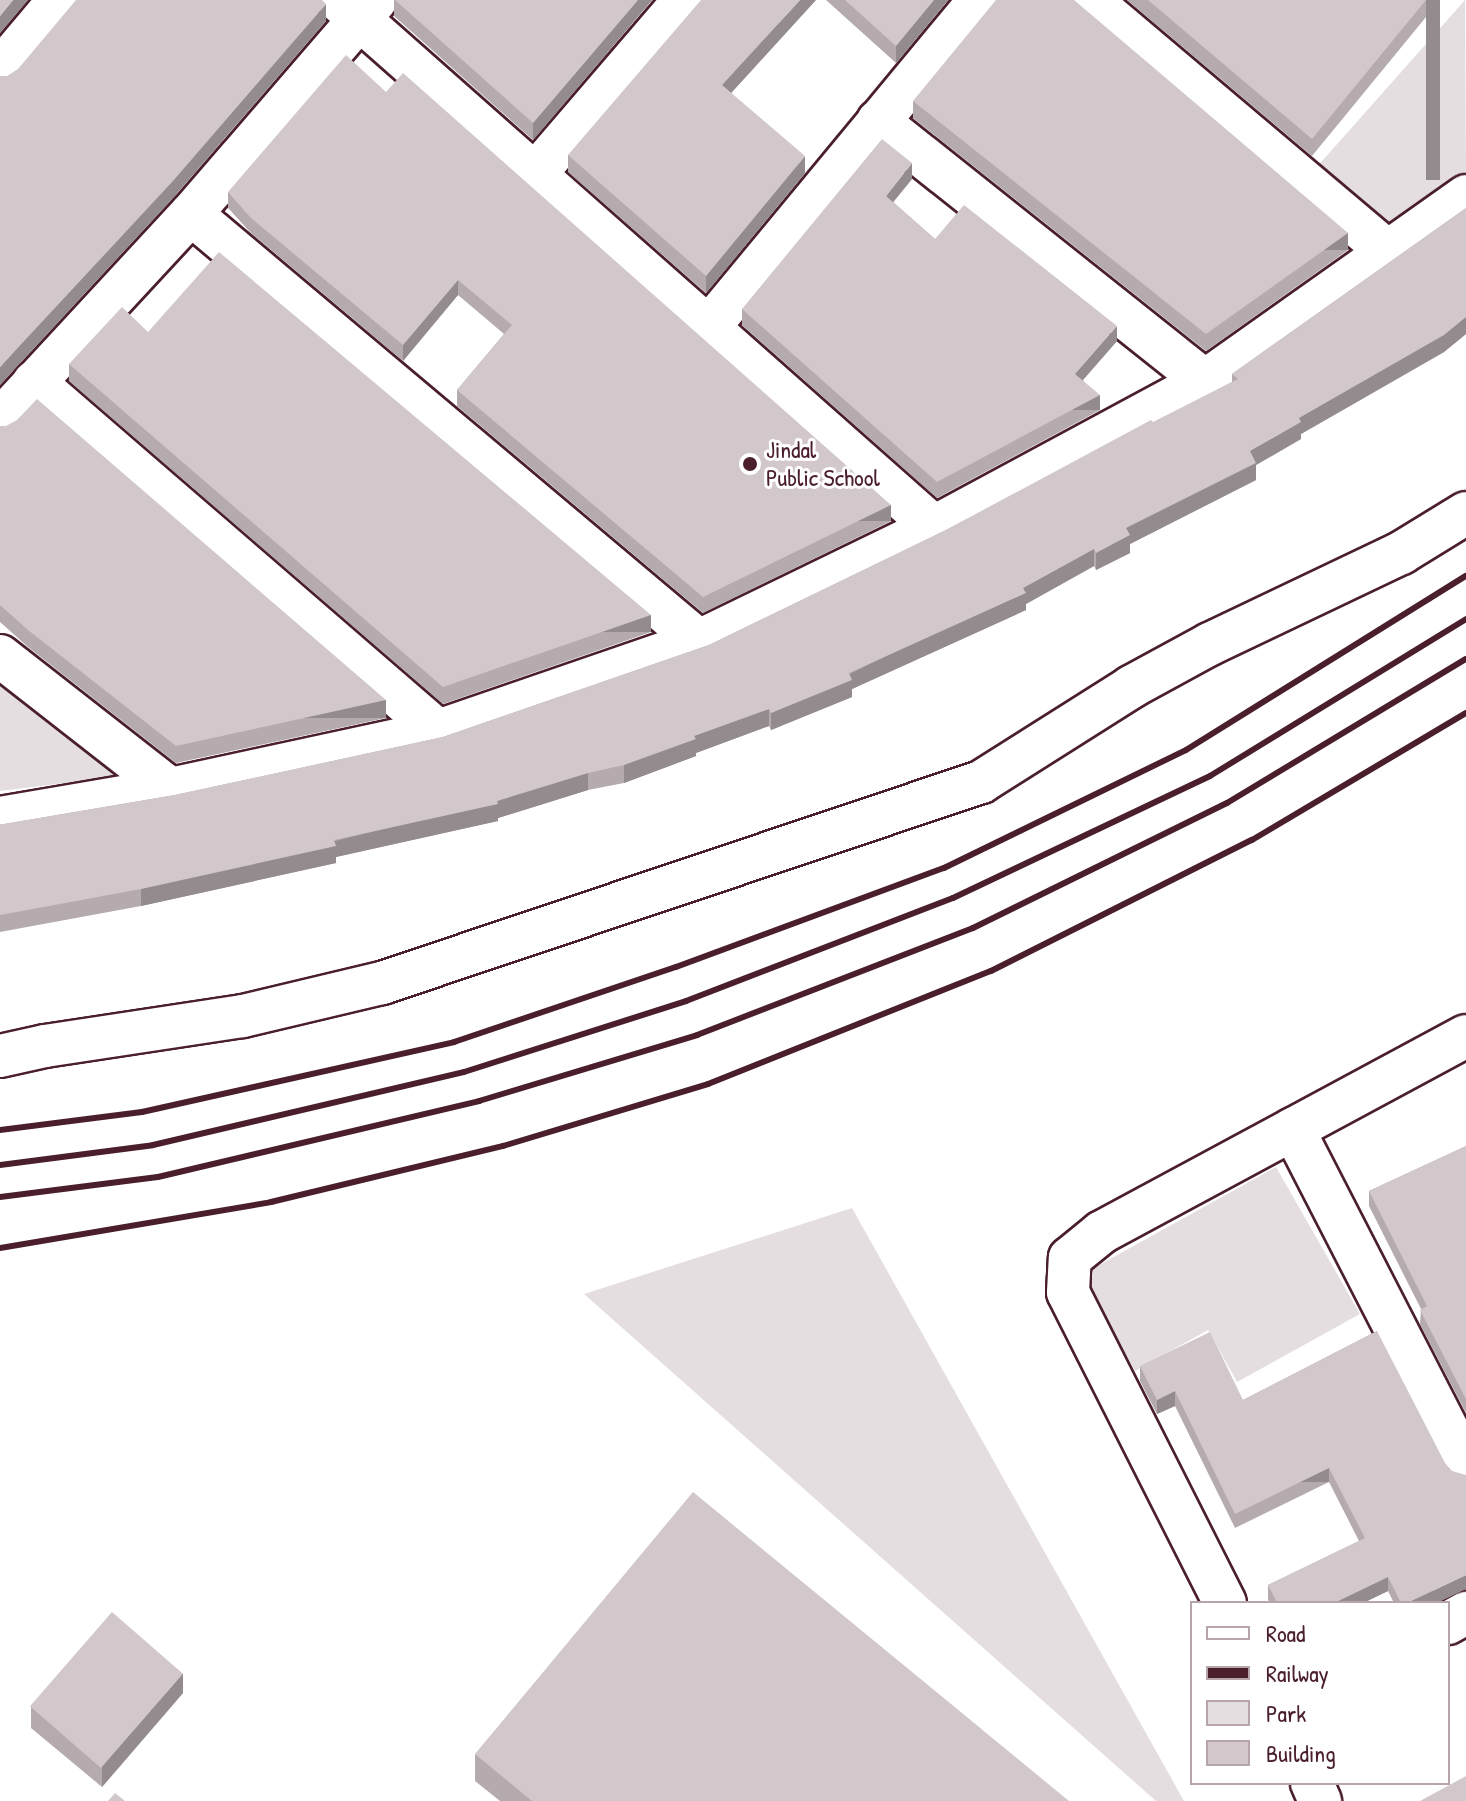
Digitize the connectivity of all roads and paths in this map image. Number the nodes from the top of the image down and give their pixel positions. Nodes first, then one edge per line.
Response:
1 (59, 0) edge
2 (684, 0) edge
3 (979, 0) edge
4 (1090, 0) edge
5 (358, 6) edge
6 (0, 70) edge
7 (878, 121) junction
8 (535, 174) junction
9 (1466, 196) edge
10 (191, 214) junction
11 (1389, 253) junction
12 (708, 328) junction
13 (1205, 381) junction
14 (34, 382) junction
15 (0, 420) edge
16 (1466, 513) edge
17 (934, 527) junction
18 (699, 641) junction
19 (0, 656) edge
20 (438, 731) junction
21 (170, 789) junction
22 (0, 818) edge
23 (1466, 1036) edge
24 (0, 1056) edge
25 (1293, 1129) junction
26 (1466, 1466) edge
27 (1224, 1601) edge

1 - 6 street
2 - 8 street
3 - 7 street
4 - 11 street
5 - 8 street
5 - 10 street
7 - 12 street
7 - 13 street
8 - 12 street
9 - 11 street
10 - 14 street
10 - 18 street
11 - 13 street
12 - 17 street
13 - 17 street
14 - 15 street
14 - 20 street
16 - 24 street
17 - 18 street
18 - 20 street
19 - 21 street
20 - 21 street
21 - 22 street
23 - 25 street
25 - 26 street
25 - 27 street

